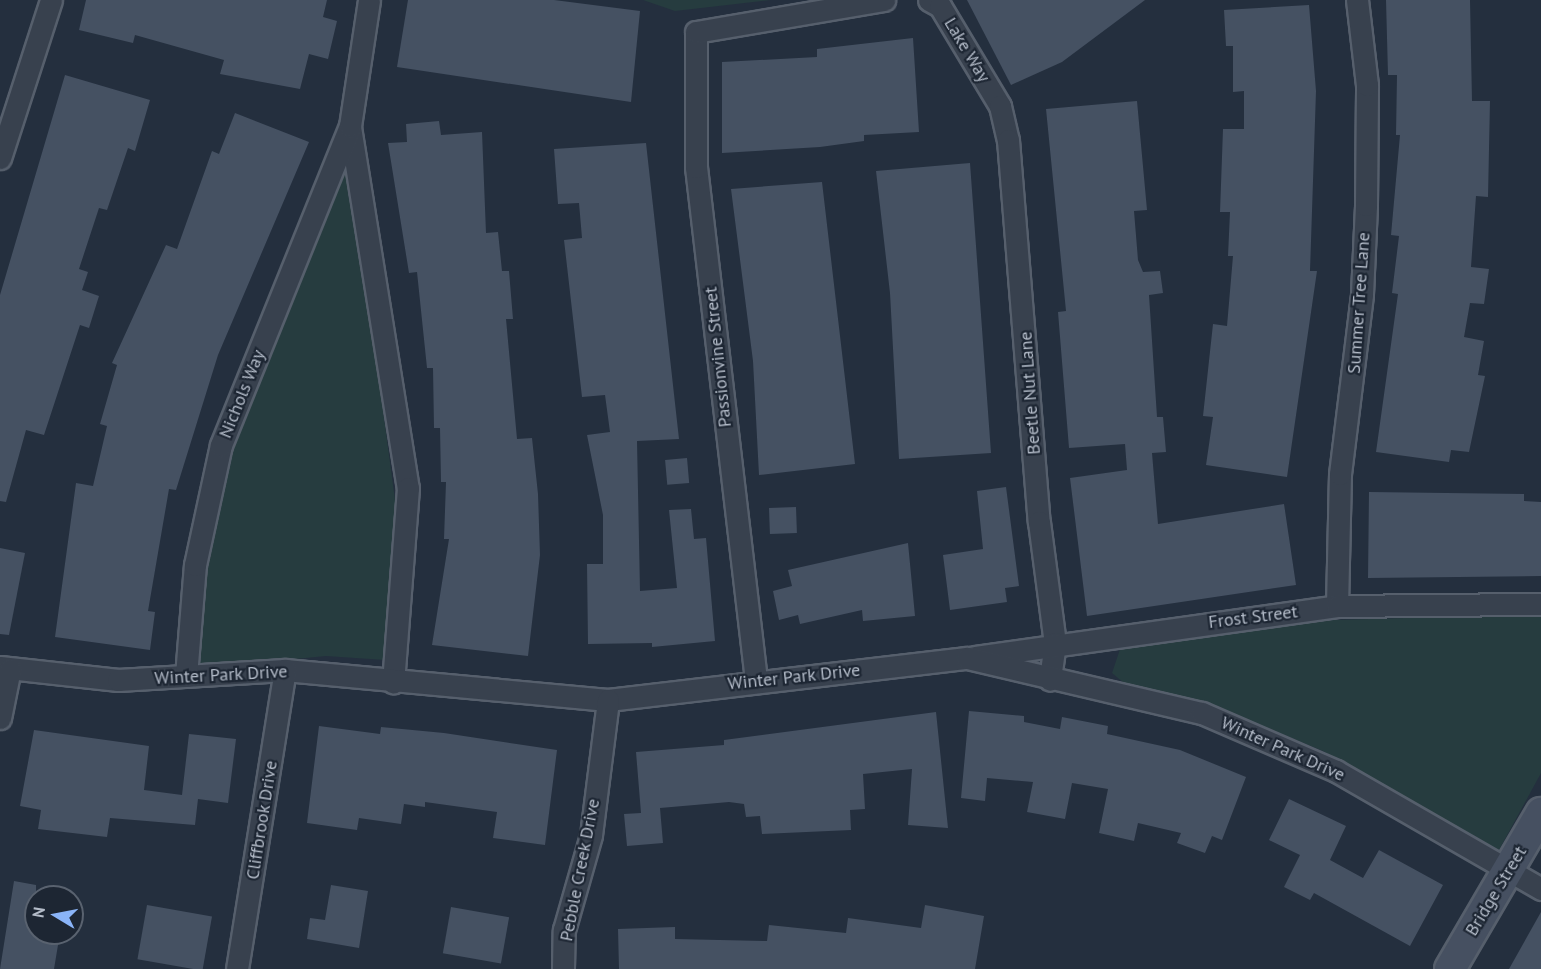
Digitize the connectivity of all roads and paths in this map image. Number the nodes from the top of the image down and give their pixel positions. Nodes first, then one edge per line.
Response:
1 (51, 0) edge
2 (369, 0) edge
3 (884, 0) edge
4 (928, 0) edge
5 (1357, 0) edge
6 (1000, 106) joint
7 (350, 126) junction
8 (0, 158) edge
9 (1541, 604) edge
10 (1337, 606) junction
11 (1056, 643) junction
12 (967, 658) junction
13 (5, 668) edge
14 (285, 670) junction
15 (186, 676) junction
16 (756, 680) junction
17 (1050, 680) junction
18 (393, 682) junction
19 (609, 700) junction
20 (0, 718) edge
21 (1541, 813) edge
22 (1510, 870) junction
23 (1541, 889) edge
24 (237, 969) edge
25 (563, 969) edge
26 (1450, 969) edge

1 - 8 street
2 - 7 street, Nichols Way
3 - 16 street, Passionvine Street
4 - 6 street, Lake Way
5 - 10 street, Summer Tree Lane
6 - 11 street, Beetle Nut Lane
7 - 15 street, Nichols Way
7 - 18 street, Nichols Way
9 - 10 street, Frost Street
10 - 11 street, Frost Street
11 - 12 street, Frost Street
11 - 17 street, Beetle Nut Lane
12 - 16 street, Winter Park Drive
12 - 17 street, Winter Park Drive
13 - 15 street, Winter Park Drive
13 - 20 street
14 - 15 street, Winter Park Drive
14 - 18 street, Winter Park Drive
14 - 24 street, Cliffbrook Drive
16 - 19 street, Winter Park Drive
17 - 22 street, Winter Park Drive
18 - 19 street, Winter Park Drive
19 - 25 street, Pebble Creek Drive
21 - 22 street, Bridge Street
22 - 23 street, Winter Park Drive
22 - 26 street, Bridge Street

